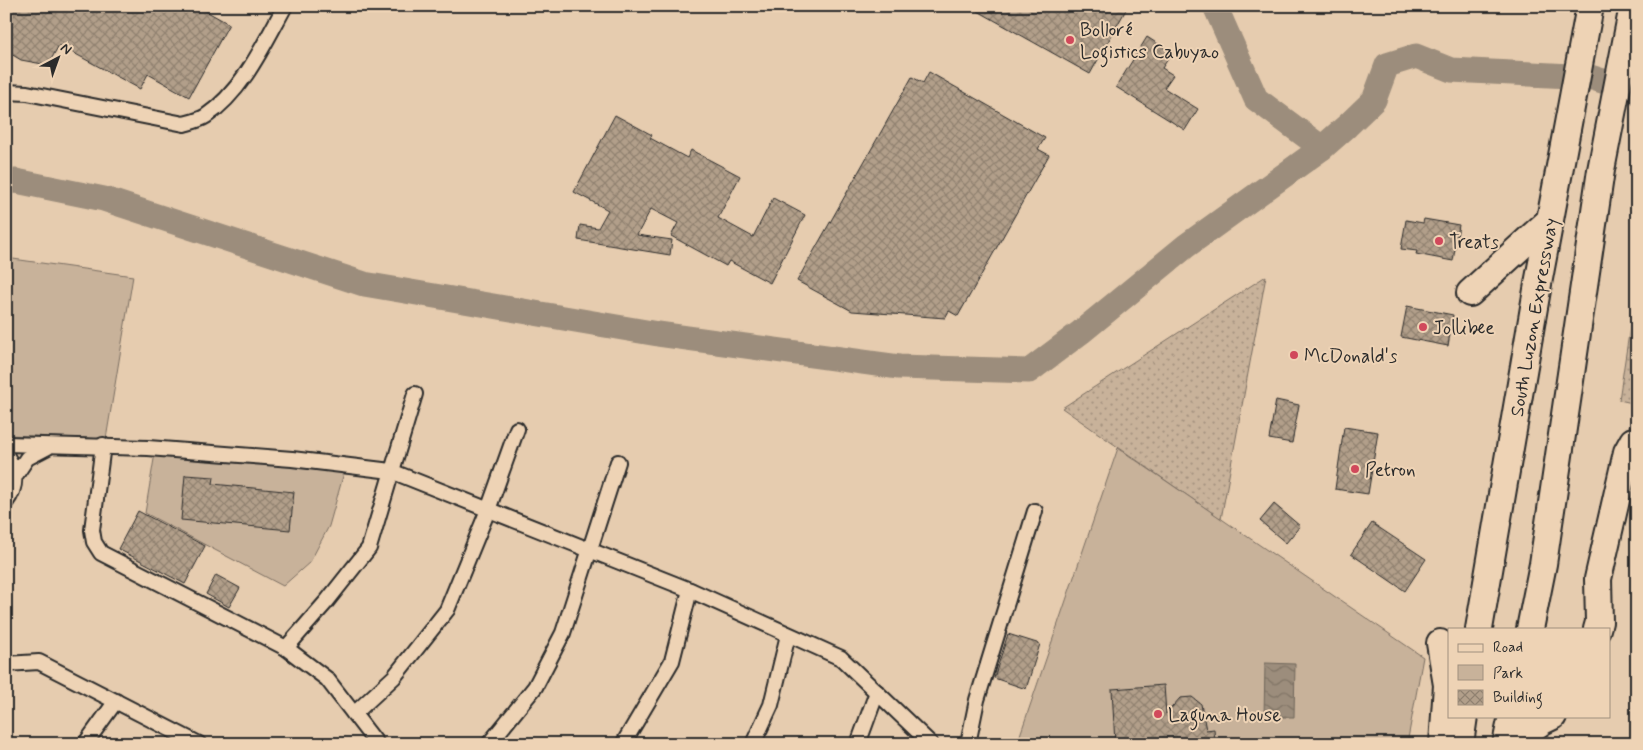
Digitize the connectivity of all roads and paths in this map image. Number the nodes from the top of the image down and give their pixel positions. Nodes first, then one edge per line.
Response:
1 (285, 6) edge
2 (1589, 14) edge
3 (1630, 18) edge
4 (6, 92) edge
5 (1550, 220) junction
6 (1470, 293) dead end
7 (415, 394) dead end
8 (517, 429) dead end
9 (1637, 440) edge
10 (6, 444) edge
11 (53, 445) junction
12 (103, 445) junction
13 (6, 455) edge
14 (618, 462) dead end
15 (390, 471) junction
16 (15, 476) junction
17 (6, 502) edge
18 (488, 510) junction
19 (1035, 511) dead end
20 (590, 551) junction
21 (1543, 564) junction
22 (690, 590) junction
23 (1479, 628) edge
24 (1530, 628) edge
25 (1541, 628) edge
26 (1597, 628) edge
27 (788, 635) junction
28 (1440, 643) dead end
29 (286, 648) junction
30 (6, 664) edge
31 (877, 692) junction
32 (116, 701) junction
33 (354, 714) junction
34 (1464, 718) edge
35 (1512, 718) edge
36 (1548, 718) edge
37 (85, 744) edge
38 (199, 744) edge
39 (377, 744) edge
40 (489, 744) edge
41 (623, 744) edge
42 (753, 744) edge
43 (858, 744) edge
44 (931, 744) edge
45 (968, 744) edge
46 (1443, 744) edge
47 (1460, 744) edge
48 (1506, 744) edge
49 (1520, 744) edge

1 - 4 street
2 - 5 highway, South Luzon Expressway
3 - 21 highway
5 - 6 highway
5 - 23 highway, South Luzon Expressway
7 - 15 street
8 - 18 street
9 - 26 highway
10 - 11 street
11 - 12 street
11 - 16 street
12 - 15 street
12 - 29 street
13 - 16 street
14 - 20 street
15 - 18 street
15 - 29 street
16 - 17 street
18 - 20 street
18 - 33 street
19 - 45 street
20 - 22 street
20 - 40 street
21 - 24 highway
21 - 25 highway
22 - 27 street
22 - 41 street
27 - 31 street
27 - 42 street
28 - 46 highway
29 - 33 street
30 - 32 street
31 - 43 street
31 - 44 street
32 - 37 street
32 - 38 street
33 - 39 street
34 - 47 highway
35 - 48 highway
36 - 49 highway

